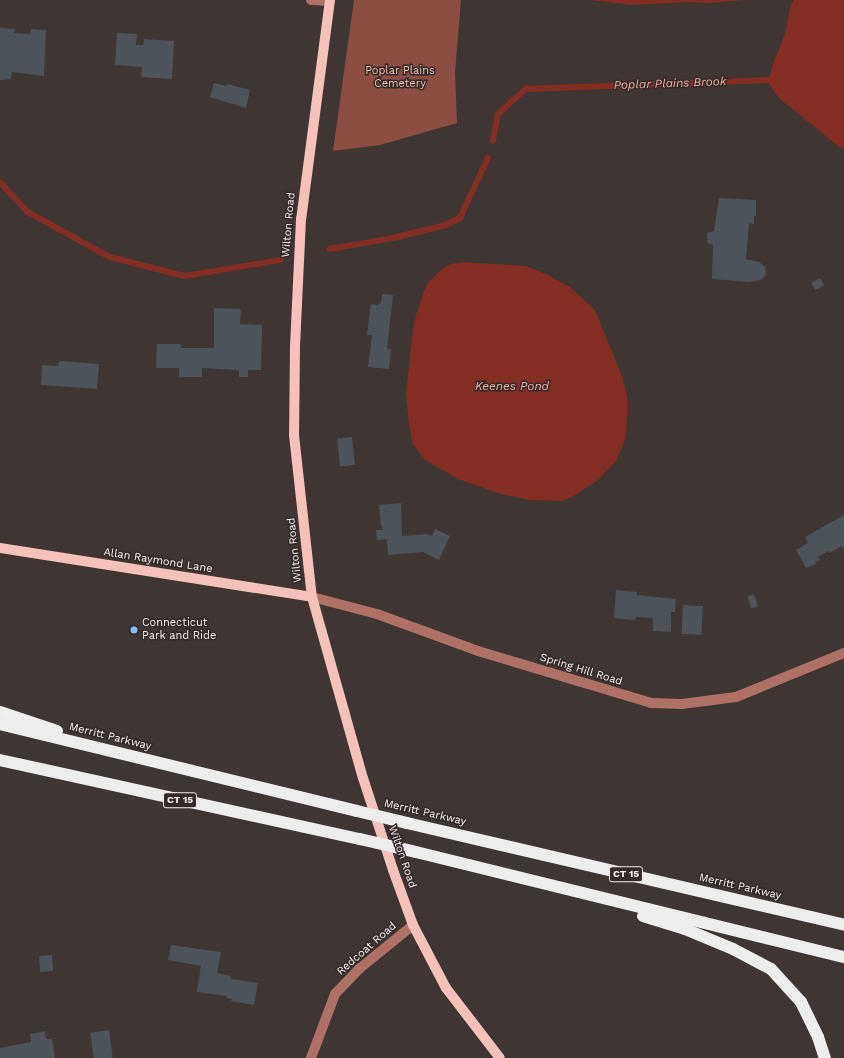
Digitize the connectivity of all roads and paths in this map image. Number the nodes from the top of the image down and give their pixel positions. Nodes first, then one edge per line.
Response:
1 (311, 0) edge
2 (330, 0) edge
3 (0, 548) edge
4 (312, 597) junction
5 (844, 653) edge
6 (0, 712) edge
7 (0, 724) edge
8 (134, 757) junction
9 (0, 760) edge
10 (539, 882) junction
11 (414, 925) junction
12 (844, 925) edge
13 (844, 957) edge
14 (311, 1058) edge
15 (500, 1058) edge
16 (825, 1058) edge

1 - 2 street
2 - 4 main road, Wilton Road
3 - 4 main road, Allan Raymond Lane
4 - 5 street, Spring Hill Road
4 - 11 main road, Wilton Road
6 - 8 highway
7 - 8 highway, Merritt Parkway / CT 15
8 - 12 highway, Merritt Parkway / CT 15, bridge
9 - 10 highway, CT 15, bridge
10 - 13 highway, CT 15
10 - 16 highway
11 - 14 street, Redcoat Road
11 - 15 main road, Wilton Road

